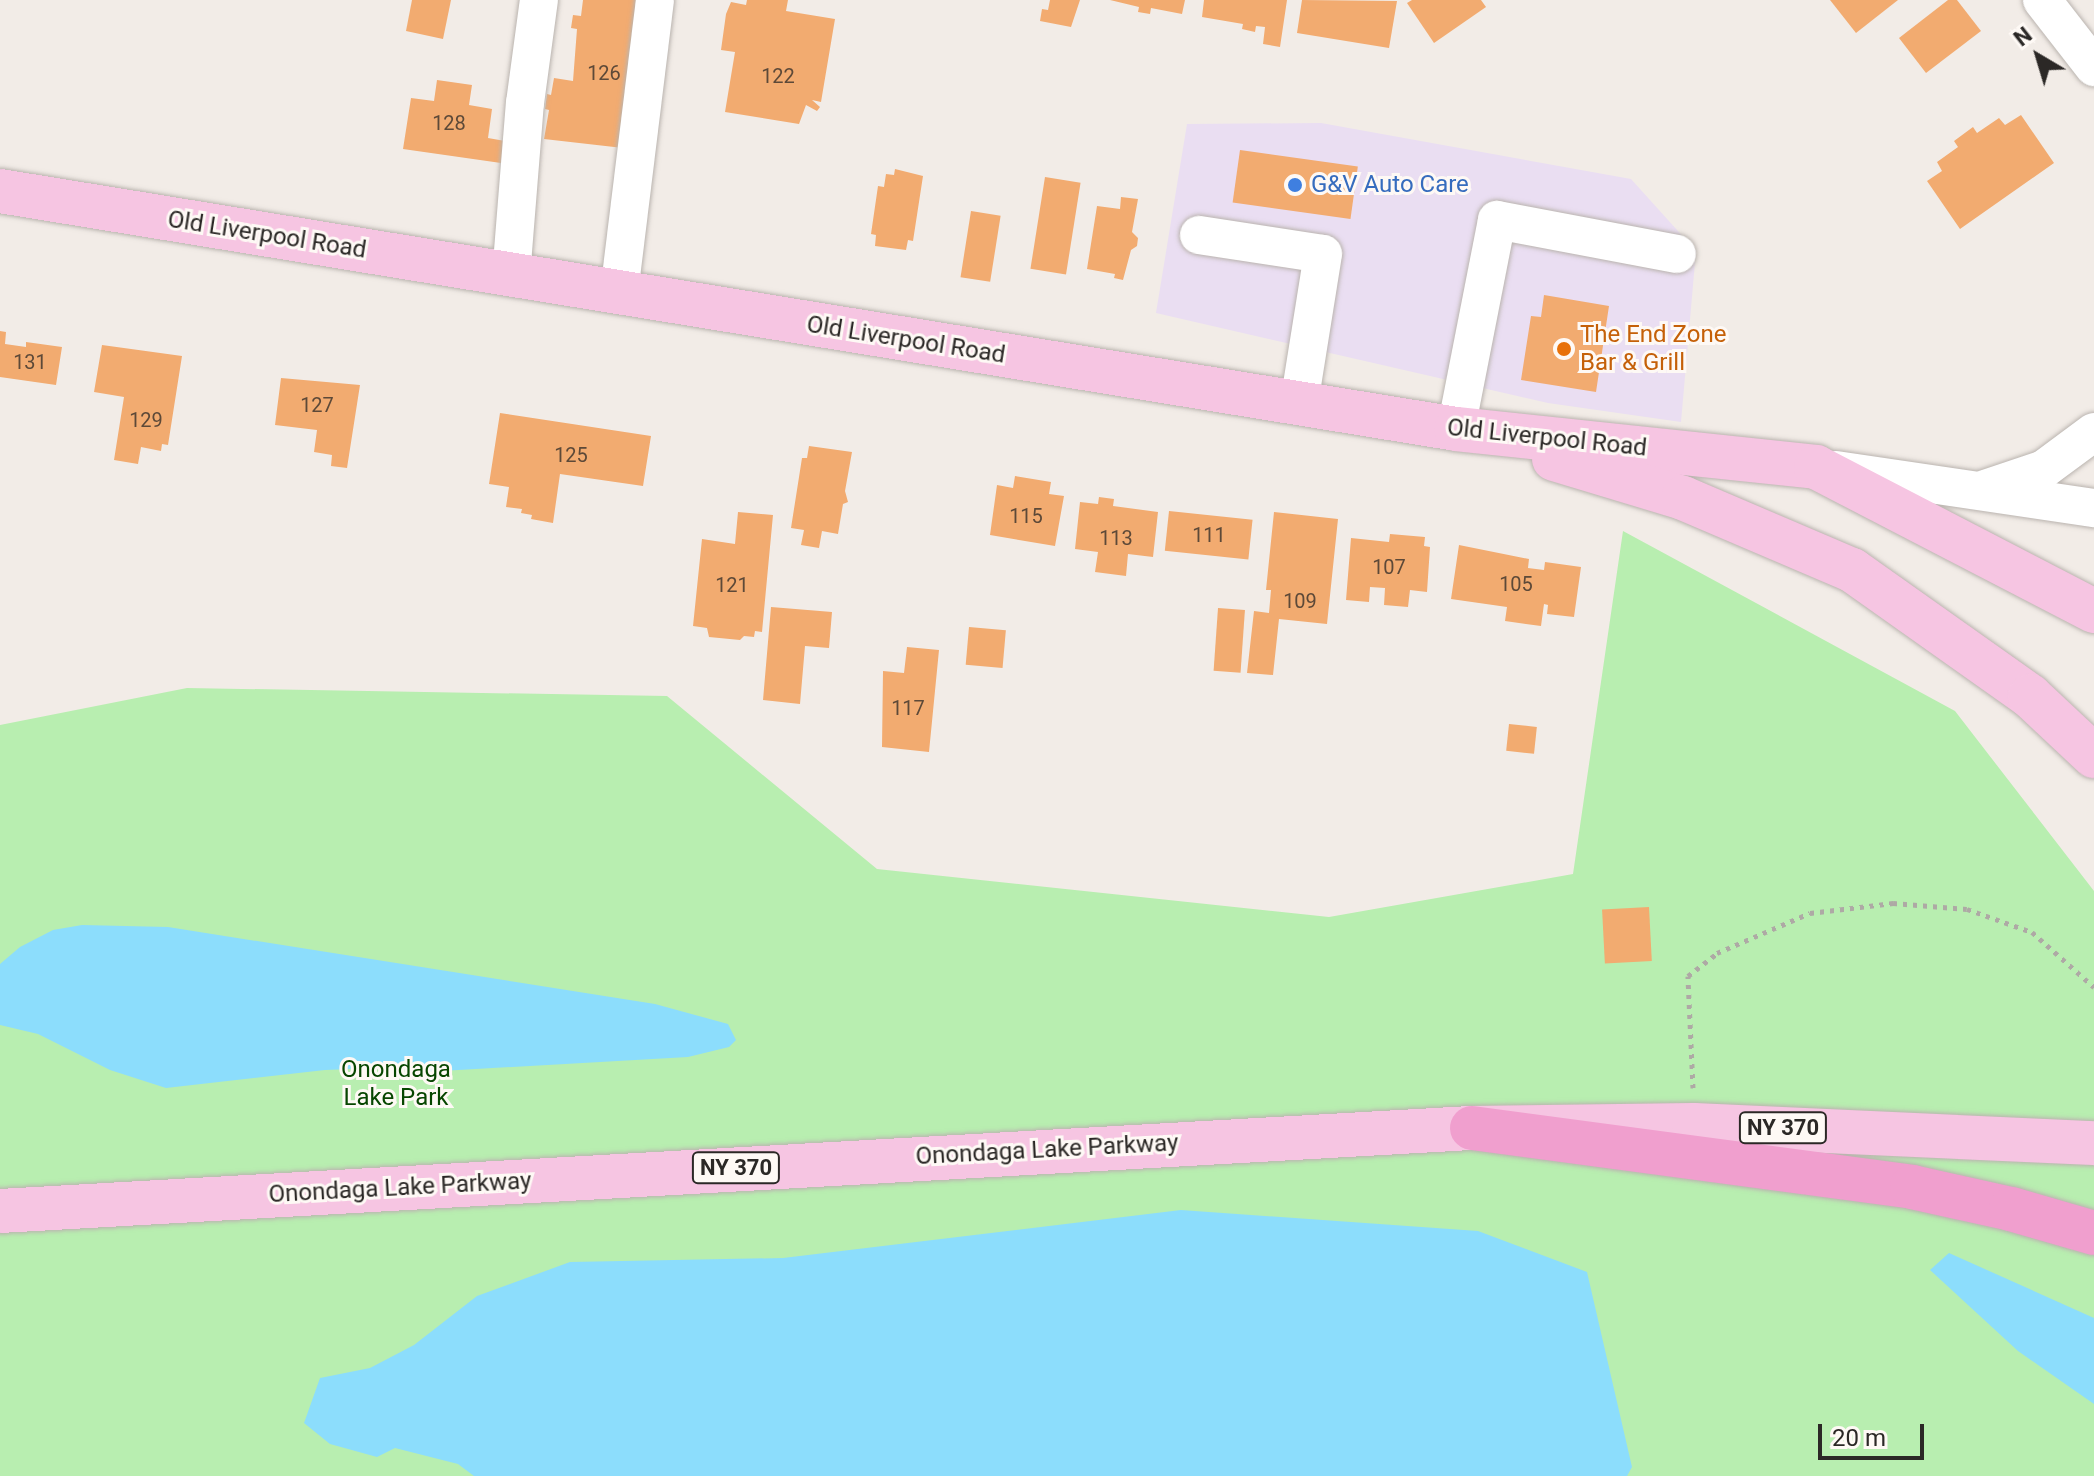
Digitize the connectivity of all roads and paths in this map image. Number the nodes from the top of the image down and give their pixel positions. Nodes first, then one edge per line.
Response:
1 (539, 0) edge
2 (655, 0) edge
3 (2042, 0) edge
4 (2064, 32) junction
5 (2094, 67) edge
6 (2094, 90) edge
7 (0, 191) edge
8 (1199, 235) dead end
9 (1677, 254) dead end
10 (511, 276) junction
11 (619, 293) junction
12 (1299, 404) junction
13 (1456, 429) junction
14 (2094, 432) edge
15 (1816, 467) junction
16 (1975, 491) junction
17 (2094, 508) edge
18 (2094, 611) edge
19 (2094, 756) edge
20 (2094, 987) edge
21 (1694, 1125) junction
22 (1472, 1128) junction
23 (2094, 1143) edge
24 (0, 1211) edge
25 (2094, 1233) edge

1 - 10 street
2 - 11 street
3 - 4 street
4 - 5 street
4 - 6 street
7 - 10 main road, Old Liverpool Road
8 - 12 street
9 - 13 street
10 - 11 main road, Old Liverpool Road
11 - 12 main road, Old Liverpool Road
12 - 13 main road, Old Liverpool Road
13 - 15 main road, Old Liverpool Road
13 - 19 main road
14 - 16 street
15 - 16 street, Old Liverpool Road
15 - 18 main road, Old Liverpool Road
16 - 17 street, Old Liverpool Road
20 - 21 path
21 - 22 main road, Onondaga Lake Parkway / NY 370
21 - 23 main road, Onondaga Lake Parkway / NY 370
22 - 24 main road, Onondaga Lake Parkway / NY 370
22 - 25 highway

